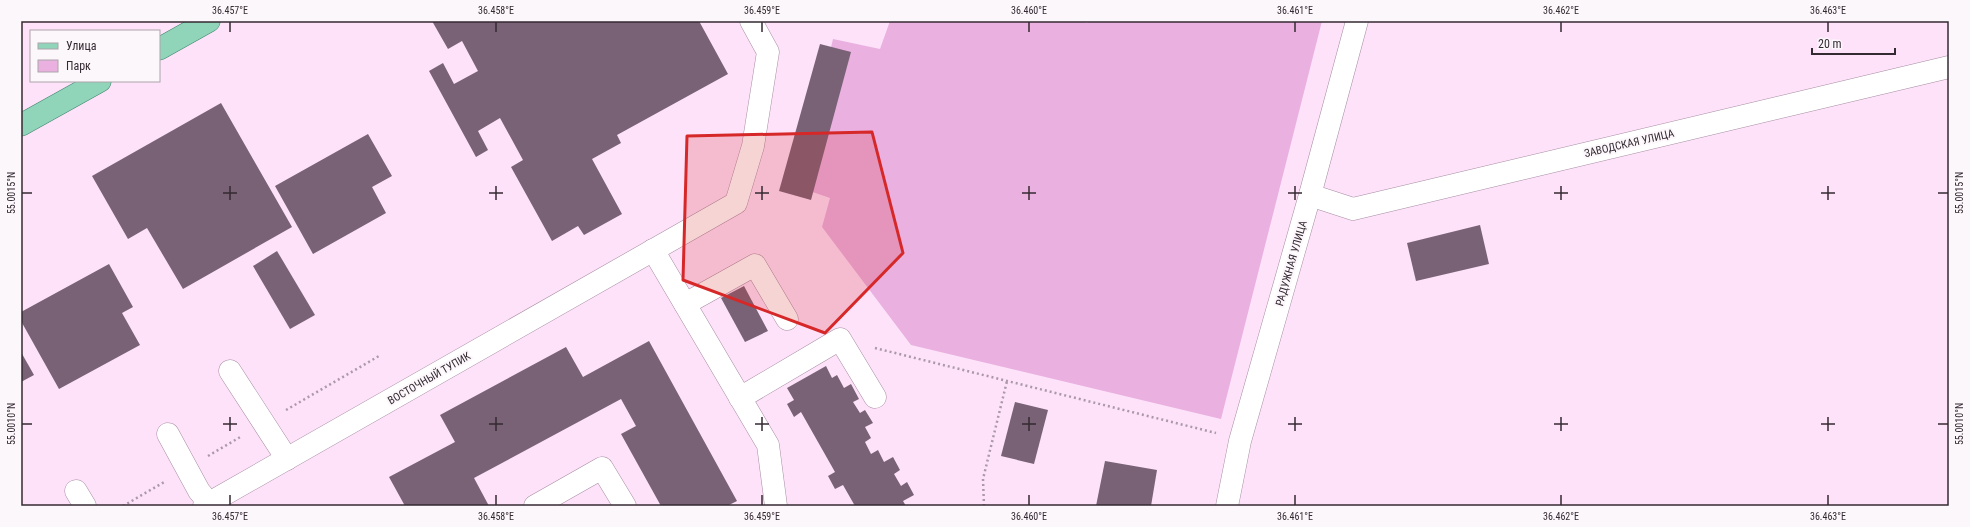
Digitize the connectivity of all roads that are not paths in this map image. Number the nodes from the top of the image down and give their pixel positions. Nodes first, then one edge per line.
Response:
1 (209, 21) edge
2 (751, 21) edge
3 (1357, 21) edge
4 (160, 48) edge
5 (1949, 66) edge
6 (98, 82) edge
7 (21, 125) edge
8 (1310, 195) junction
9 (653, 250) junction
10 (685, 304) junction
11 (787, 319) dead end
12 (230, 371) dead end
13 (876, 397) dead end
14 (740, 398) junction
15 (168, 434) dead end
16 (287, 459) junction
17 (206, 505) edge
18 (535, 506) edge
19 (625, 506) edge
20 (776, 506) edge
21 (1227, 506) edge

1 - 4 main road
2 - 9 street, ВОСТОЧНЫЙ ТУПИК
3 - 8 street, РАДУЖНАЯ УЛИЦА
5 - 8 street, ЗАВОДСКАЯ УЛИЦА
6 - 7 main road
8 - 21 street, РАДУЖНАЯ УЛИЦА
9 - 10 street
9 - 16 street, ВОСТОЧНЫЙ ТУПИК
10 - 11 street
10 - 14 street
12 - 16 street
13 - 14 street
14 - 20 street
15 - 17 street
16 - 17 street, ВОСТОЧНЫЙ ТУПИК
18 - 19 street

